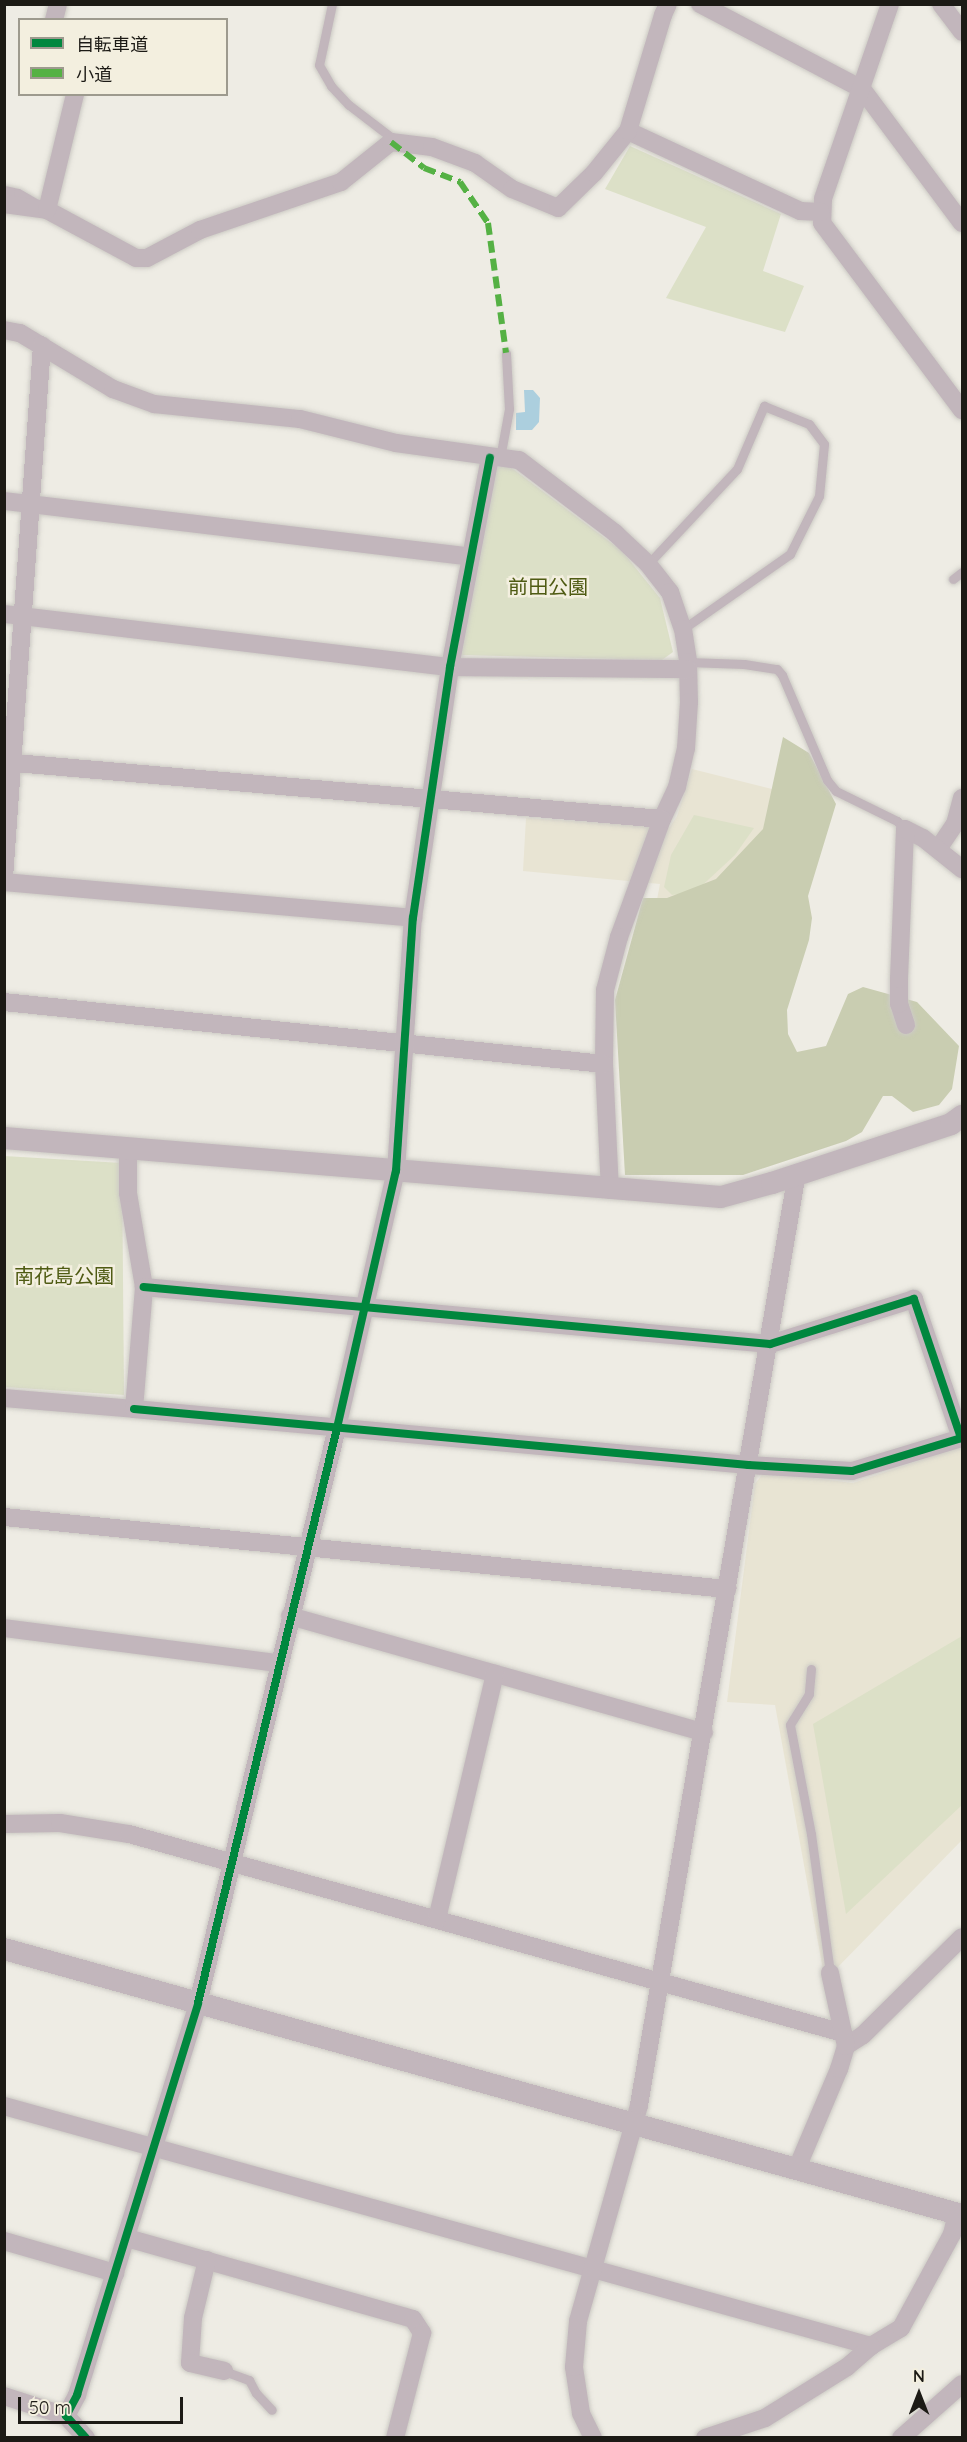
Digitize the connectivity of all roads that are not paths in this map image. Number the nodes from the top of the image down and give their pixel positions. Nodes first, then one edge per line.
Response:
1 (332, 4) edge
2 (668, 4) edge
3 (700, 4) edge
4 (890, 4) edge
5 (941, 4) edge
6 (963, 32) edge
7 (862, 89) junction
8 (75, 96) edge
9 (628, 131) junction
10 (398, 142) junction
11 (4, 190) edge
12 (4, 204) edge
13 (47, 210) junction
14 (821, 212) junction
15 (963, 223) edge
16 (4, 330) edge
17 (42, 345) junction
18 (506, 353) dead end
19 (963, 410) edge
20 (495, 458) junction
21 (4, 501) edge
22 (29, 504) junction
23 (471, 557) junction
24 (648, 564) junction
25 (963, 572) edge
26 (953, 579) dead end
27 (13, 615) edge
28 (683, 629) junction
29 (688, 666) junction
30 (450, 667) junction
31 (9, 762) edge
32 (963, 798) edge
33 (431, 799) junction
34 (662, 819) junction
35 (905, 829) junction
36 (938, 849) junction
37 (963, 869) edge
38 (4, 878) edge
39 (4, 882) edge
40 (413, 918) junction
41 (4, 1002) edge
42 (906, 1025) dead end
43 (406, 1044) junction
44 (604, 1064) junction
45 (963, 1116) edge
46 (4, 1138) edge
47 (128, 1149) junction
48 (396, 1171) junction
49 (797, 1173) junction
50 (610, 1190) junction
51 (144, 1287) junction
52 (363, 1306) junction
53 (770, 1344) junction
54 (4, 1398) edge
55 (134, 1409) junction
56 (337, 1428) junction
57 (748, 1465) junction
58 (4, 1517) edge
59 (306, 1548) junction
60 (727, 1589) junction
61 (290, 1616) junction
62 (4, 1628) edge
63 (279, 1664) junction
64 (811, 1669) dead end
65 (495, 1674) junction
66 (704, 1732) junction
67 (4, 1824) edge
68 (232, 1862) junction
69 (437, 1919) junction
70 (963, 1937) edge
71 (4, 1949) edge
72 (830, 1973) joint
73 (660, 1982) junction
74 (198, 2003) junction
75 (844, 2039) junction
76 (4, 2106) edge
77 (633, 2124) junction
78 (153, 2146) junction
79 (797, 2168) junction
80 (960, 2214) edge
81 (127, 2238) junction
82 (4, 2241) edge
83 (207, 2260) junction
84 (593, 2268) junction
85 (115, 2273) junction
86 (871, 2346) junction
87 (224, 2371) joint
88 (963, 2384) edge
89 (4, 2396) edge
90 (272, 2410) dead end
91 (66, 2416) junction
92 (86, 2438) edge
93 (394, 2438) edge
94 (593, 2438) edge
95 (705, 2438) edge
96 (901, 2438) edge

1 - 10 lane
2 - 9 street
3 - 7 street
4 - 7 street
5 - 6 street
7 - 14 street
7 - 15 street
8 - 13 street
9 - 10 street
9 - 14 street
10 - 13 street
11 - 13 lane
12 - 13 street
14 - 19 street
16 - 17 street
17 - 20 street
17 - 22 street
18 - 20 lane
20 - 23 street
20 - 24 street
21 - 22 street
22 - 23 street
22 - 27 street
23 - 30 street
24 - 28 street
24 - 28 lane
25 - 26 lane
27 - 30 street
27 - 31 street
28 - 29 street
29 - 30 street
29 - 34 street
29 - 35 lane
30 - 33 street
31 - 33 street
31 - 38 street
32 - 36 street
33 - 34 street
33 - 40 street
34 - 44 street
35 - 36 street
35 - 42 street
36 - 37 street
39 - 40 street
40 - 43 street
41 - 43 street
43 - 44 street
43 - 48 street
44 - 50 street
45 - 49 street
46 - 47 street
47 - 48 street
47 - 51 street
48 - 50 street
48 - 52 street
49 - 50 street
49 - 53 street
51 - 52 street
51 - 55 street
52 - 53 street
52 - 56 street
53 - 57 street
53 - 57 street
54 - 55 street
55 - 56 street
56 - 57 street
56 - 59 street
57 - 60 street
58 - 59 street
59 - 60 street
59 - 61 street
60 - 66 street
61 - 63 street
61 - 65 street
62 - 63 street
63 - 68 street
64 - 72 lane
65 - 66 street
65 - 69 street
66 - 73 street
67 - 68 street
68 - 69 street
68 - 74 street
69 - 73 street
70 - 75 street
71 - 74 street
72 - 75 street
73 - 75 street
73 - 77 street
74 - 77 street
74 - 78 street
75 - 79 street
76 - 78 street
77 - 79 street
77 - 84 street
78 - 81 street
78 - 84 street
79 - 80 street
80 - 86 street
81 - 83 street
81 - 85 street
82 - 85 street
83 - 87 street
83 - 93 street
84 - 86 street
84 - 94 street
85 - 91 street
86 - 95 street
87 - 90 lane
88 - 96 street
89 - 91 street
91 - 92 street

